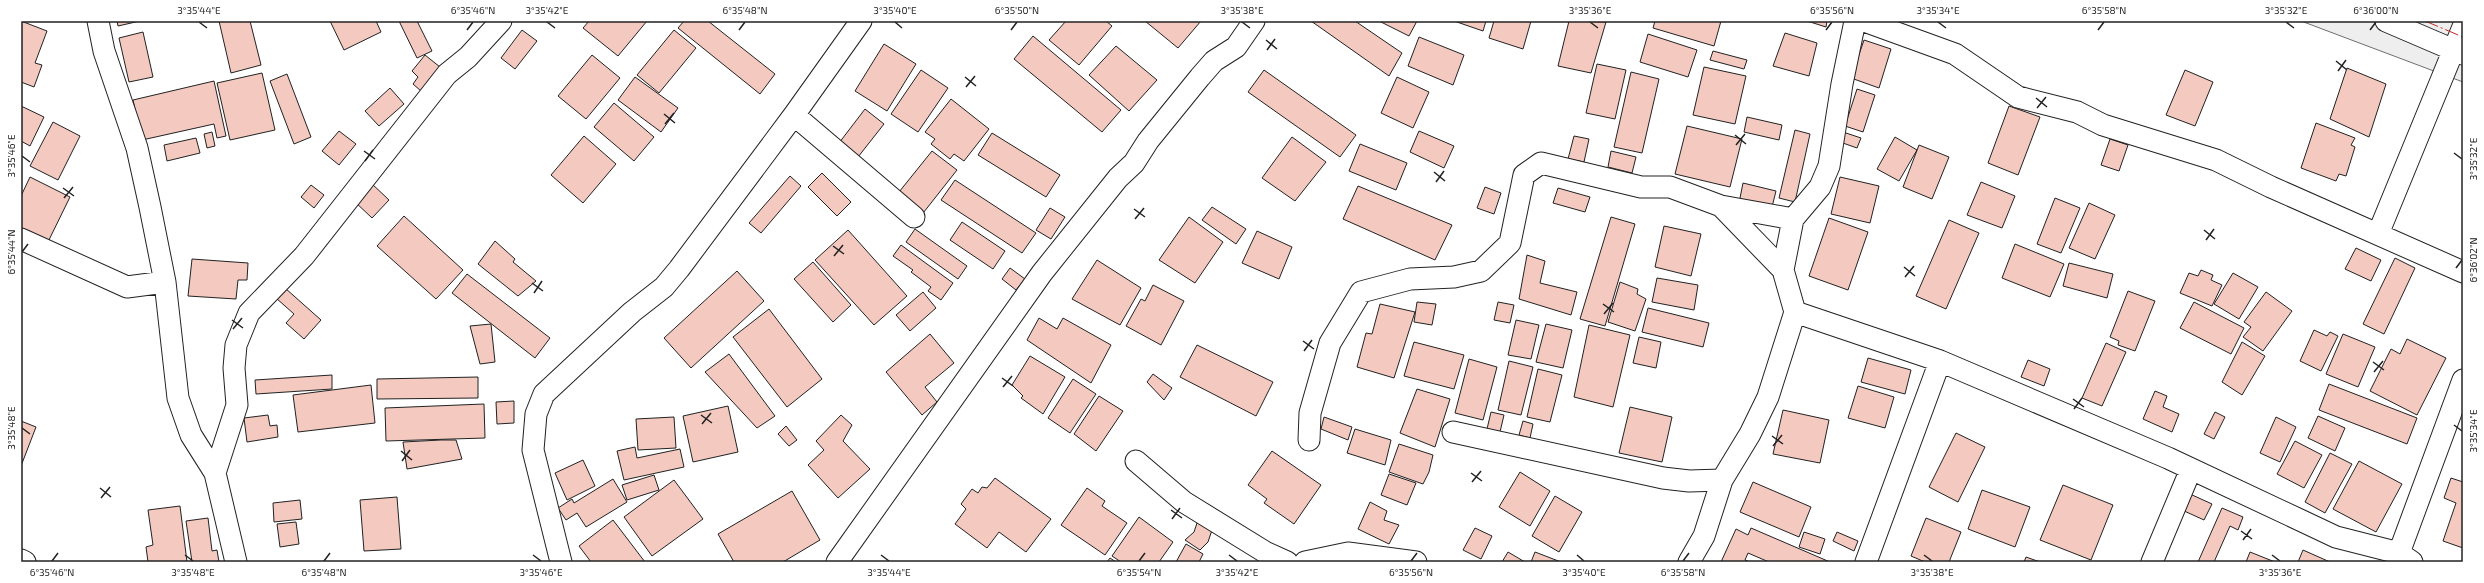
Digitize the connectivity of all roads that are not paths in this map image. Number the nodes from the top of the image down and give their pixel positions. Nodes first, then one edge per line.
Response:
1 (98, 21) edge
2 (501, 21) edge
3 (861, 21) edge
4 (1254, 21) edge
5 (1855, 21) edge
6 (1864, 21) edge
7 (2386, 21) edge
8 (2463, 27) edge
9 (2458, 52) edge
10 (794, 115) junction
11 (1721, 206) junction
12 (914, 217) dead end
13 (1793, 219) junction
14 (2378, 234) junction
15 (21, 239) edge
16 (1783, 270) junction
17 (2463, 272) edge
18 (164, 282) junction
19 (1795, 312) junction
20 (1940, 361) junction
21 (2463, 380) edge
22 (1452, 432) dead end
23 (1309, 440) dead end
24 (1136, 461) dead end
25 (2191, 469) junction
26 (215, 473) junction
27 (1722, 480) junction
28 (2406, 557) edge
29 (21, 560) edge
30 (25, 562) edge
31 (236, 562) edge
32 (561, 562) edge
33 (837, 562) edge
34 (1287, 562) edge
35 (1305, 562) edge
36 (1416, 562) edge
37 (1689, 562) edge
38 (1866, 562) edge
39 (2152, 562) edge

1 - 18 street
2 - 26 street
3 - 10 street
4 - 33 street
5 - 13 street
6 - 14 street
7 - 9 street
8 - 9 street
9 - 14 street
10 - 12 street
10 - 32 street
11 - 13 street
11 - 16 street
11 - 23 street
13 - 16 street
14 - 17 street
15 - 18 street
16 - 19 street
18 - 26 street
19 - 20 street
19 - 27 street
20 - 25 street
20 - 38 street
21 - 28 street
22 - 27 street
24 - 34 street
25 - 28 street
25 - 39 street
26 - 31 street
27 - 37 street
29 - 30 street
35 - 36 street

